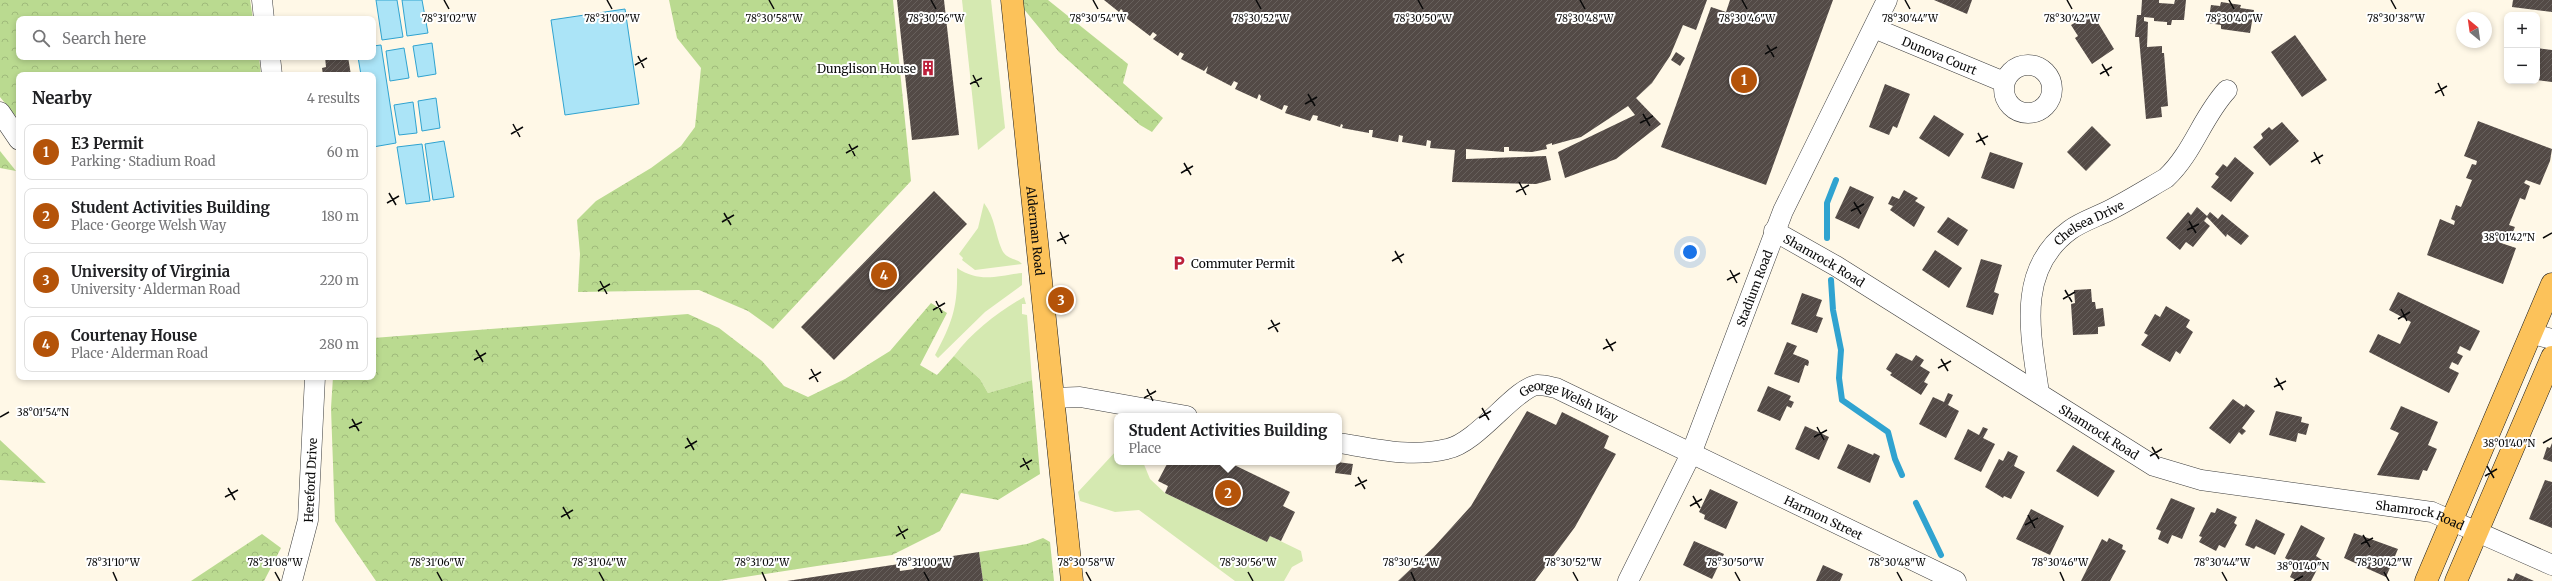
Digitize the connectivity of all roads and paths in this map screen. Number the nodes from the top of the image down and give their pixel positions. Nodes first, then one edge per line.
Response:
1 (262, 0) edge
2 (1012, 0) edge
3 (1887, 0) edge
4 (264, 16) edge
5 (1874, 28) junction
6 (270, 60) edge
7 (272, 72) edge
8 (2004, 82) dead end
9 (2227, 90) dead end
10 (0, 112) edge
11 (16, 136) edge
12 (1774, 231) junction
13 (2552, 284) edge
14 (2542, 337) edge
15 (2552, 357) edge
16 (315, 380) edge
17 (2039, 393) junction
18 (1053, 398) junction
19 (1170, 413) edge
20 (1342, 443) edge
21 (1691, 454) junction
22 (2452, 520) junction
23 (2478, 532) junction
24 (2552, 564) edge
25 (292, 581) edge
26 (1072, 581) edge
27 (1628, 581) edge
28 (1956, 581) edge
29 (2426, 581) edge
30 (2456, 581) edge

1 - 4 street
2 - 18 main road, Alderman Road
3 - 5 street, Stadium Road
5 - 8 street, Dunova Court
5 - 12 street, Stadium Road
6 - 7 street
9 - 17 street, Chelsea Drive
10 - 11 street
12 - 17 street, Shamrock Road
12 - 21 street, Stadium Road
13 - 14 main road
14 - 22 main road
15 - 23 main road
16 - 25 street, Hereford Drive
17 - 22 street, Shamrock Road
18 - 19 street
18 - 26 main road, Alderman Road
20 - 21 street, George Welsh Way
21 - 27 street, Stadium Road
21 - 28 street, Harmon Street
22 - 23 street, Shamrock Road
22 - 29 main road
23 - 24 street, Shamrock Road
23 - 30 main road

